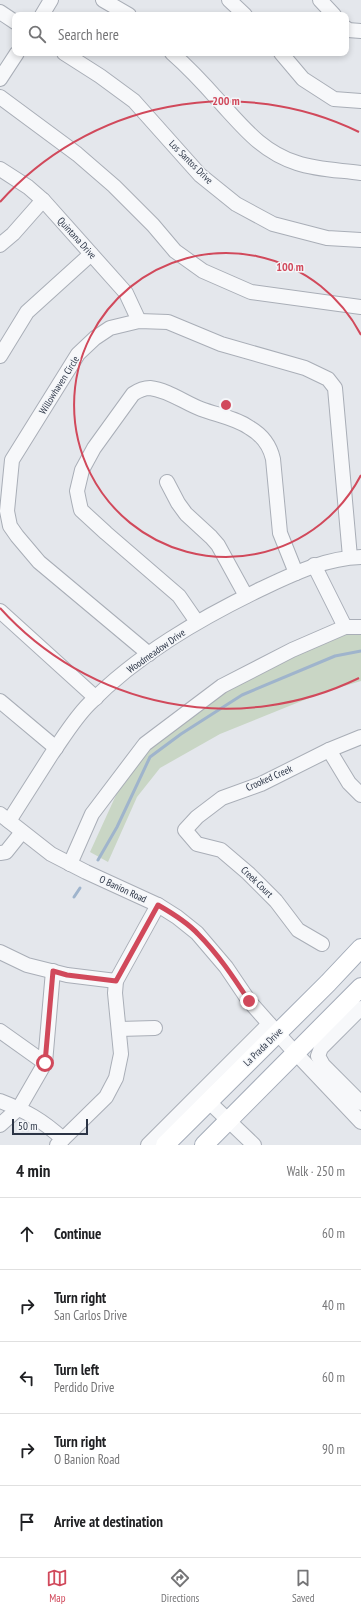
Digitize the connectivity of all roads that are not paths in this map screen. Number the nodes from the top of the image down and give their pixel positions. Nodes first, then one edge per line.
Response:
1 (51, 0) edge
2 (103, 0) edge
3 (229, 0) edge
4 (320, 0) edge
5 (0, 12) edge
6 (44, 12) edge
7 (124, 12) edge
8 (242, 12) edge
9 (331, 12) edge
10 (12, 20) edge
11 (349, 30) edge
12 (361, 31) edge
13 (15, 56) edge
14 (69, 56) edge
15 (175, 56) edge
16 (284, 56) edge
17 (0, 79) edge
18 (0, 97) edge
19 (361, 101) edge
20 (0, 169) edge
21 (361, 173) edge
22 (43, 200) junction
23 (361, 240) edge
24 (0, 245) edge
25 (91, 254) junction
26 (361, 307) edge
27 (139, 321) junction
28 (0, 356) edge
29 (167, 482) dead end
30 (356, 557) edge
31 (314, 565) junction
32 (296, 572) junction
33 (246, 596) junction
34 (0, 611) edge
35 (197, 622) junction
36 (345, 627) junction
37 (361, 627) edge
38 (148, 654) junction
39 (96, 698) junction
40 (0, 701) edge
41 (361, 737) edge
42 (56, 748) junction
43 (329, 750) junction
44 (361, 795) edge
45 (4, 818) edge
46 (185, 830) joint
47 (22, 832) junction
48 (0, 853) edge
49 (70, 864) junction
50 (158, 905) junction
51 (322, 944) dead end
52 (361, 948) edge
53 (0, 952) edge
54 (53, 971) junction
55 (116, 981) junction
56 (361, 987) edge
57 (361, 1008) edge
58 (155, 1028) dead end
59 (273, 1028) junction
60 (118, 1029) junction
61 (0, 1031) edge
62 (295, 1053) junction
63 (45, 1063) junction
64 (0, 1101) edge
65 (208, 1101) junction
66 (361, 1103) edge
67 (19, 1108) junction
68 (228, 1119) junction
69 (361, 1122) edge
70 (0, 1125) edge
71 (60, 1142) edge
72 (148, 1145) edge
73 (165, 1145) edge
74 (204, 1145) edge
75 (254, 1145) edge

1 - 6 street
2 - 7 street
3 - 8 street
4 - 9 street
5 - 10 street
11 - 12 street
13 - 17 street
14 - 23 street, Los Santos Drive
15 - 21 street
16 - 19 street
18 - 26 street
20 - 22 street, Quintana Drive
22 - 24 street
22 - 25 street, Quintana Drive
25 - 27 street, Quintana Drive
25 - 28 street
27 - 30 street, Willowhaven Circle
27 - 38 street, Willowhaven Circle
29 - 33 street
30 - 31 street, Woodmeadow Drive
31 - 32 street, Woodmeadow Drive
31 - 36 street
32 - 33 street, Woodmeadow Drive
32 - 35 street
33 - 35 street, Woodmeadow Drive
34 - 39 street
35 - 38 street, Woodmeadow Drive
36 - 37 street
36 - 49 street
38 - 39 street, Woodmeadow Drive
39 - 42 street, Woodmeadow Drive
40 - 42 street
41 - 43 street, Crooked Creek
42 - 45 street, Woodmeadow Drive
43 - 44 street
43 - 46 street, Crooked Creek
45 - 47 street, O Banion Road
46 - 51 street, Creek Court
47 - 48 street
47 - 49 street, O Banion Road
49 - 50 street, O Banion Road
50 - 55 street
50 - 59 street, O Banion Road
52 - 59 main road, La Prada Drive
53 - 54 street
54 - 55 street
54 - 63 street
55 - 60 street
56 - 62 main road
57 - 66 street
58 - 60 street
59 - 62 street, O Banion Road
59 - 65 main road, La Prada Drive
59 - 72 street
60 - 71 street
61 - 63 street
62 - 68 main road
62 - 69 street, O Banion Road
63 - 67 street
64 - 67 street
65 - 68 street
65 - 73 main road, La Prada Drive
67 - 70 street
67 - 71 street
68 - 74 main road
68 - 75 street

